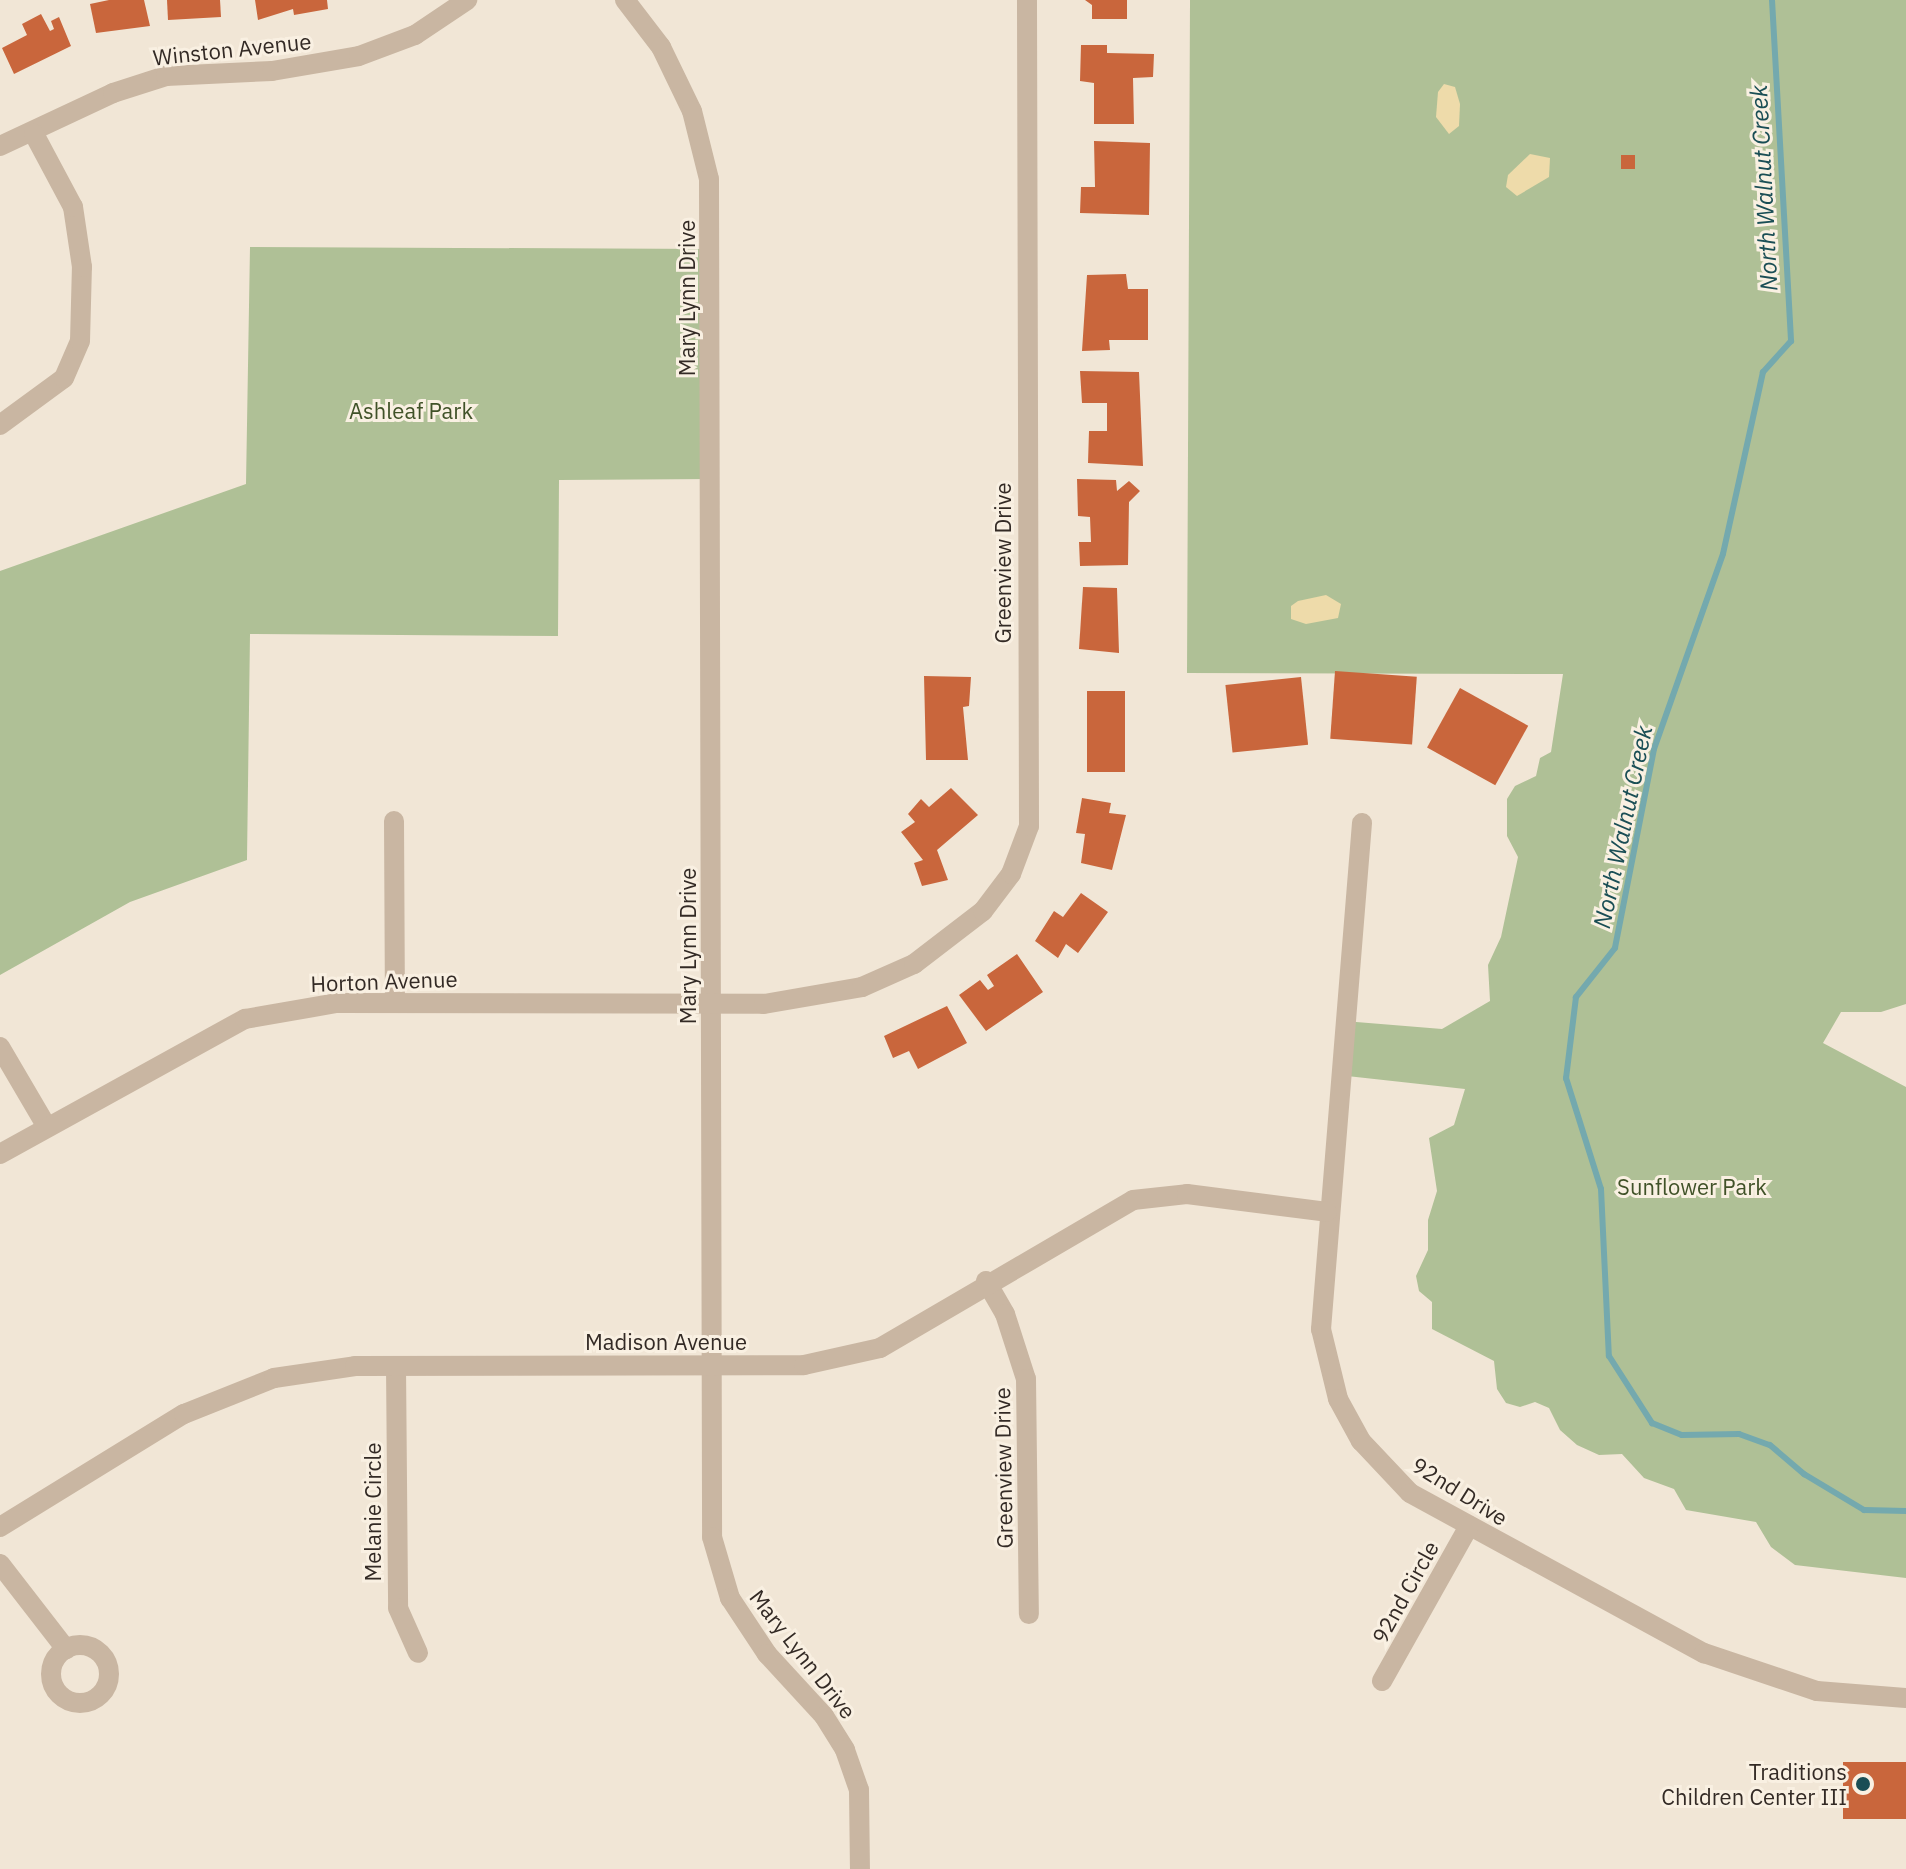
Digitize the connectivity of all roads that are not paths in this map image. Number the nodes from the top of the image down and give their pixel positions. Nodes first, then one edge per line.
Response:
1 (467, 0) edge
2 (625, 0) edge
3 (1027, 0) edge
4 (34, 134) junction
5 (0, 146) edge
6 (0, 425) edge
7 (394, 821) dead end
8 (1362, 823) dead end
9 (804, 998) joint
10 (395, 1002) junction
11 (712, 1004) junction
12 (0, 1047) edge
13 (47, 1127) junction
14 (0, 1154) edge
15 (1327, 1212) junction
16 (986, 1281) junction
17 (396, 1366) junction
18 (711, 1366) junction
19 (1469, 1526) junction
20 (0, 1527) edge
21 (0, 1564) edge
22 (1029, 1614) dead end
23 (66, 1649) dead end
24 (418, 1653) dead end
25 (1382, 1681) dead end
26 (1906, 1698) edge
27 (860, 1869) edge

1 - 4 street, Winston Avenue
2 - 11 street, Mary Lynn Drive
3 - 9 street, Greenview Drive
4 - 5 street, Winston Avenue
4 - 6 street
7 - 10 street
8 - 15 street, 92nd Drive
9 - 11 street, Horton Avenue
10 - 11 street, Horton Avenue
10 - 13 street, Horton Avenue
11 - 18 street, Mary Lynn Drive
12 - 13 street
13 - 14 street, Horton Avenue
15 - 16 street, Madison Avenue
15 - 19 street, 92nd Drive
16 - 18 street, Madison Avenue
16 - 22 street, Greenview Drive
17 - 18 street, Madison Avenue
17 - 20 street, Madison Avenue
17 - 24 street, Melanie Circle
18 - 27 street, Mary Lynn Drive
19 - 25 street, 92nd Circle
19 - 26 street, 92nd Drive
21 - 23 street

